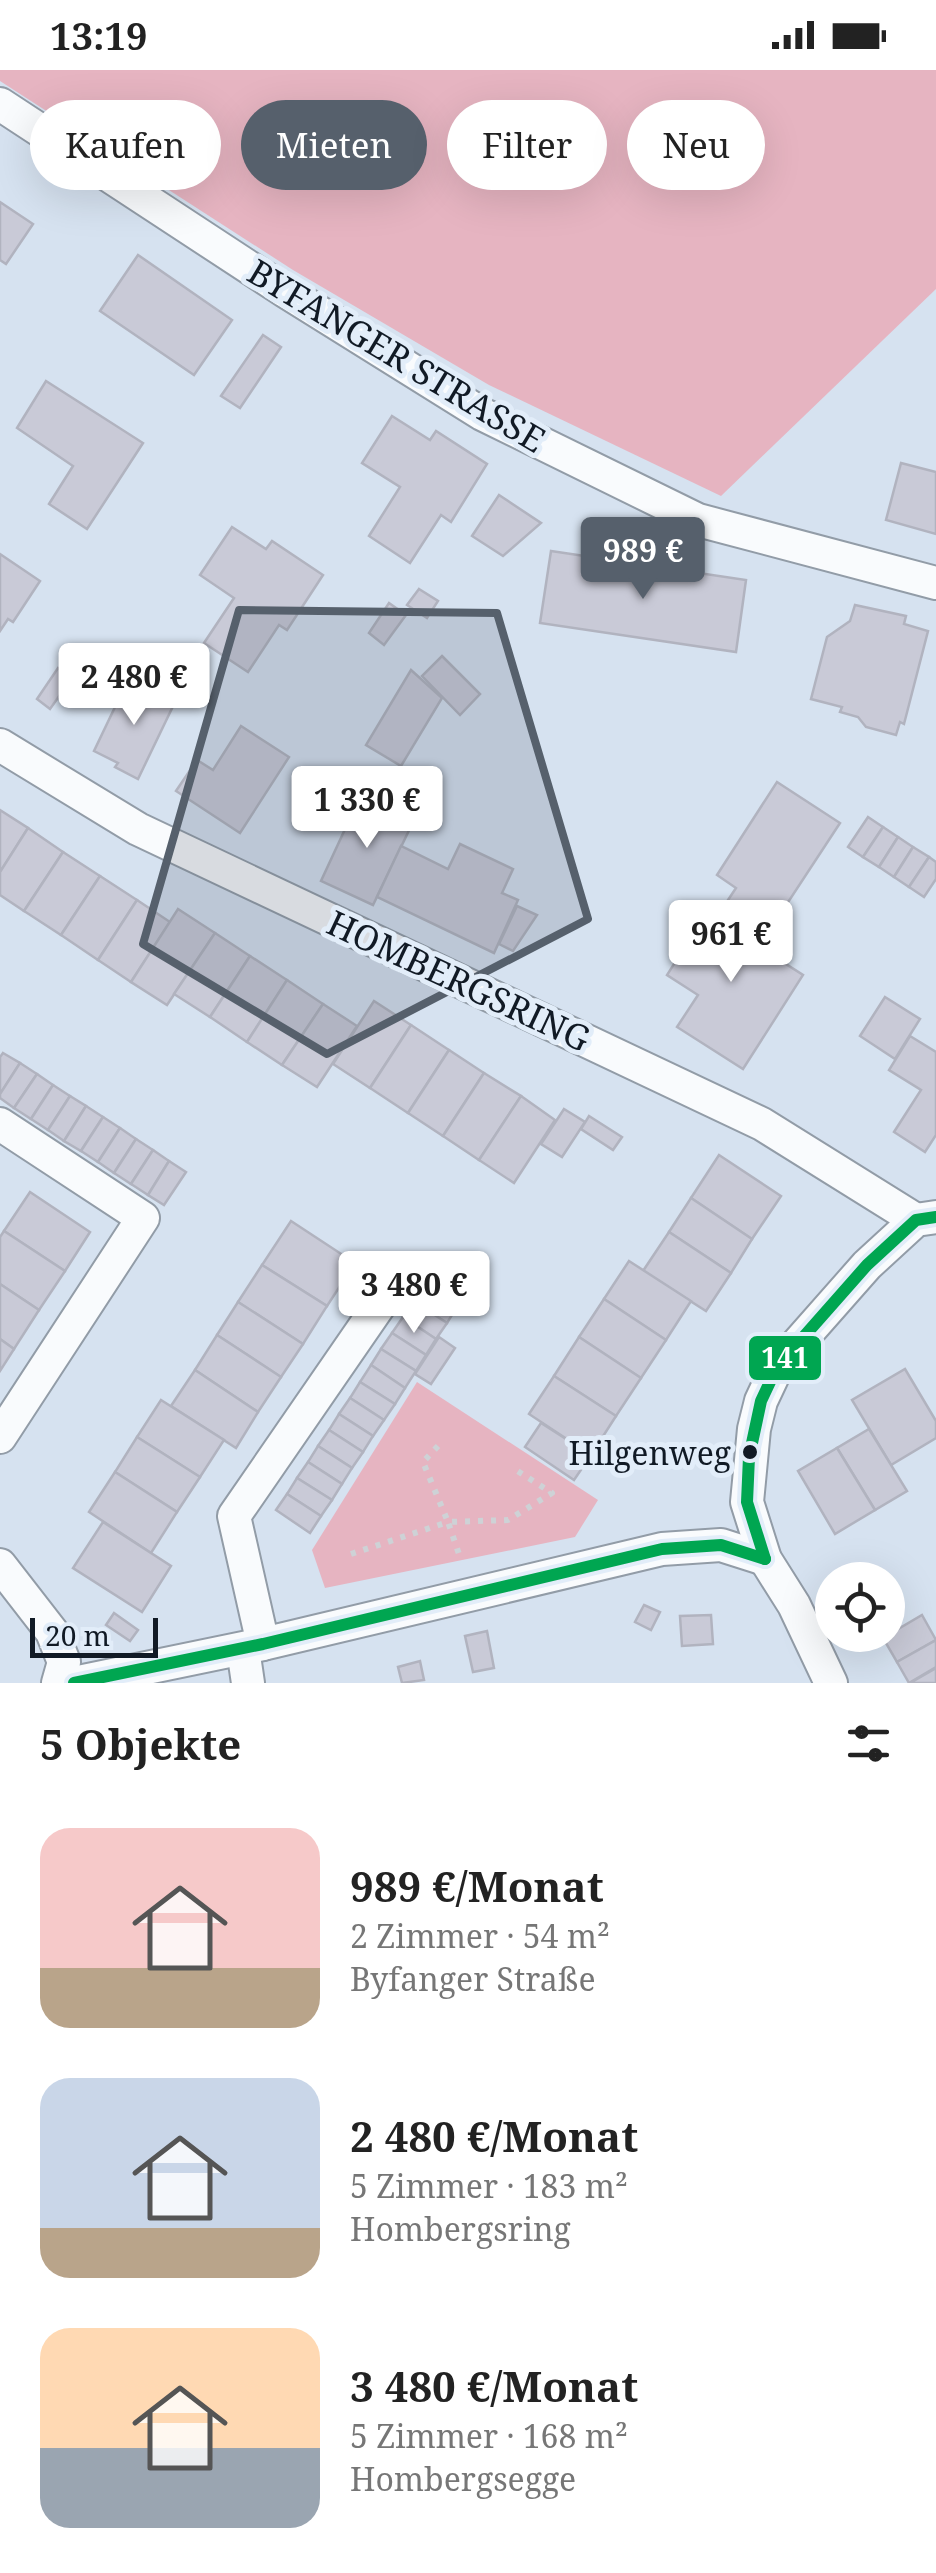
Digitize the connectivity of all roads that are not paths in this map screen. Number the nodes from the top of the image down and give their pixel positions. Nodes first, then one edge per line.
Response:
1 (0, 104) edge
2 (936, 582) edge
3 (0, 744) edge
4 (0, 1124) edge
5 (926, 1218) edge
6 (394, 1284) dead end
7 (0, 1437) edge
8 (764, 1558) junction
9 (0, 1565) edge
10 (253, 1646) junction
11 (58, 1683) edge
12 (74, 1683) edge
13 (248, 1683) edge
14 (831, 1683) edge

1 - 2 street, BYFANGER STRASSE
3 - 5 street, HOMBERGSRING
4 - 7 street
5 - 8 street
6 - 10 street
8 - 10 street
8 - 14 street
9 - 11 street
10 - 12 street
10 - 13 street

